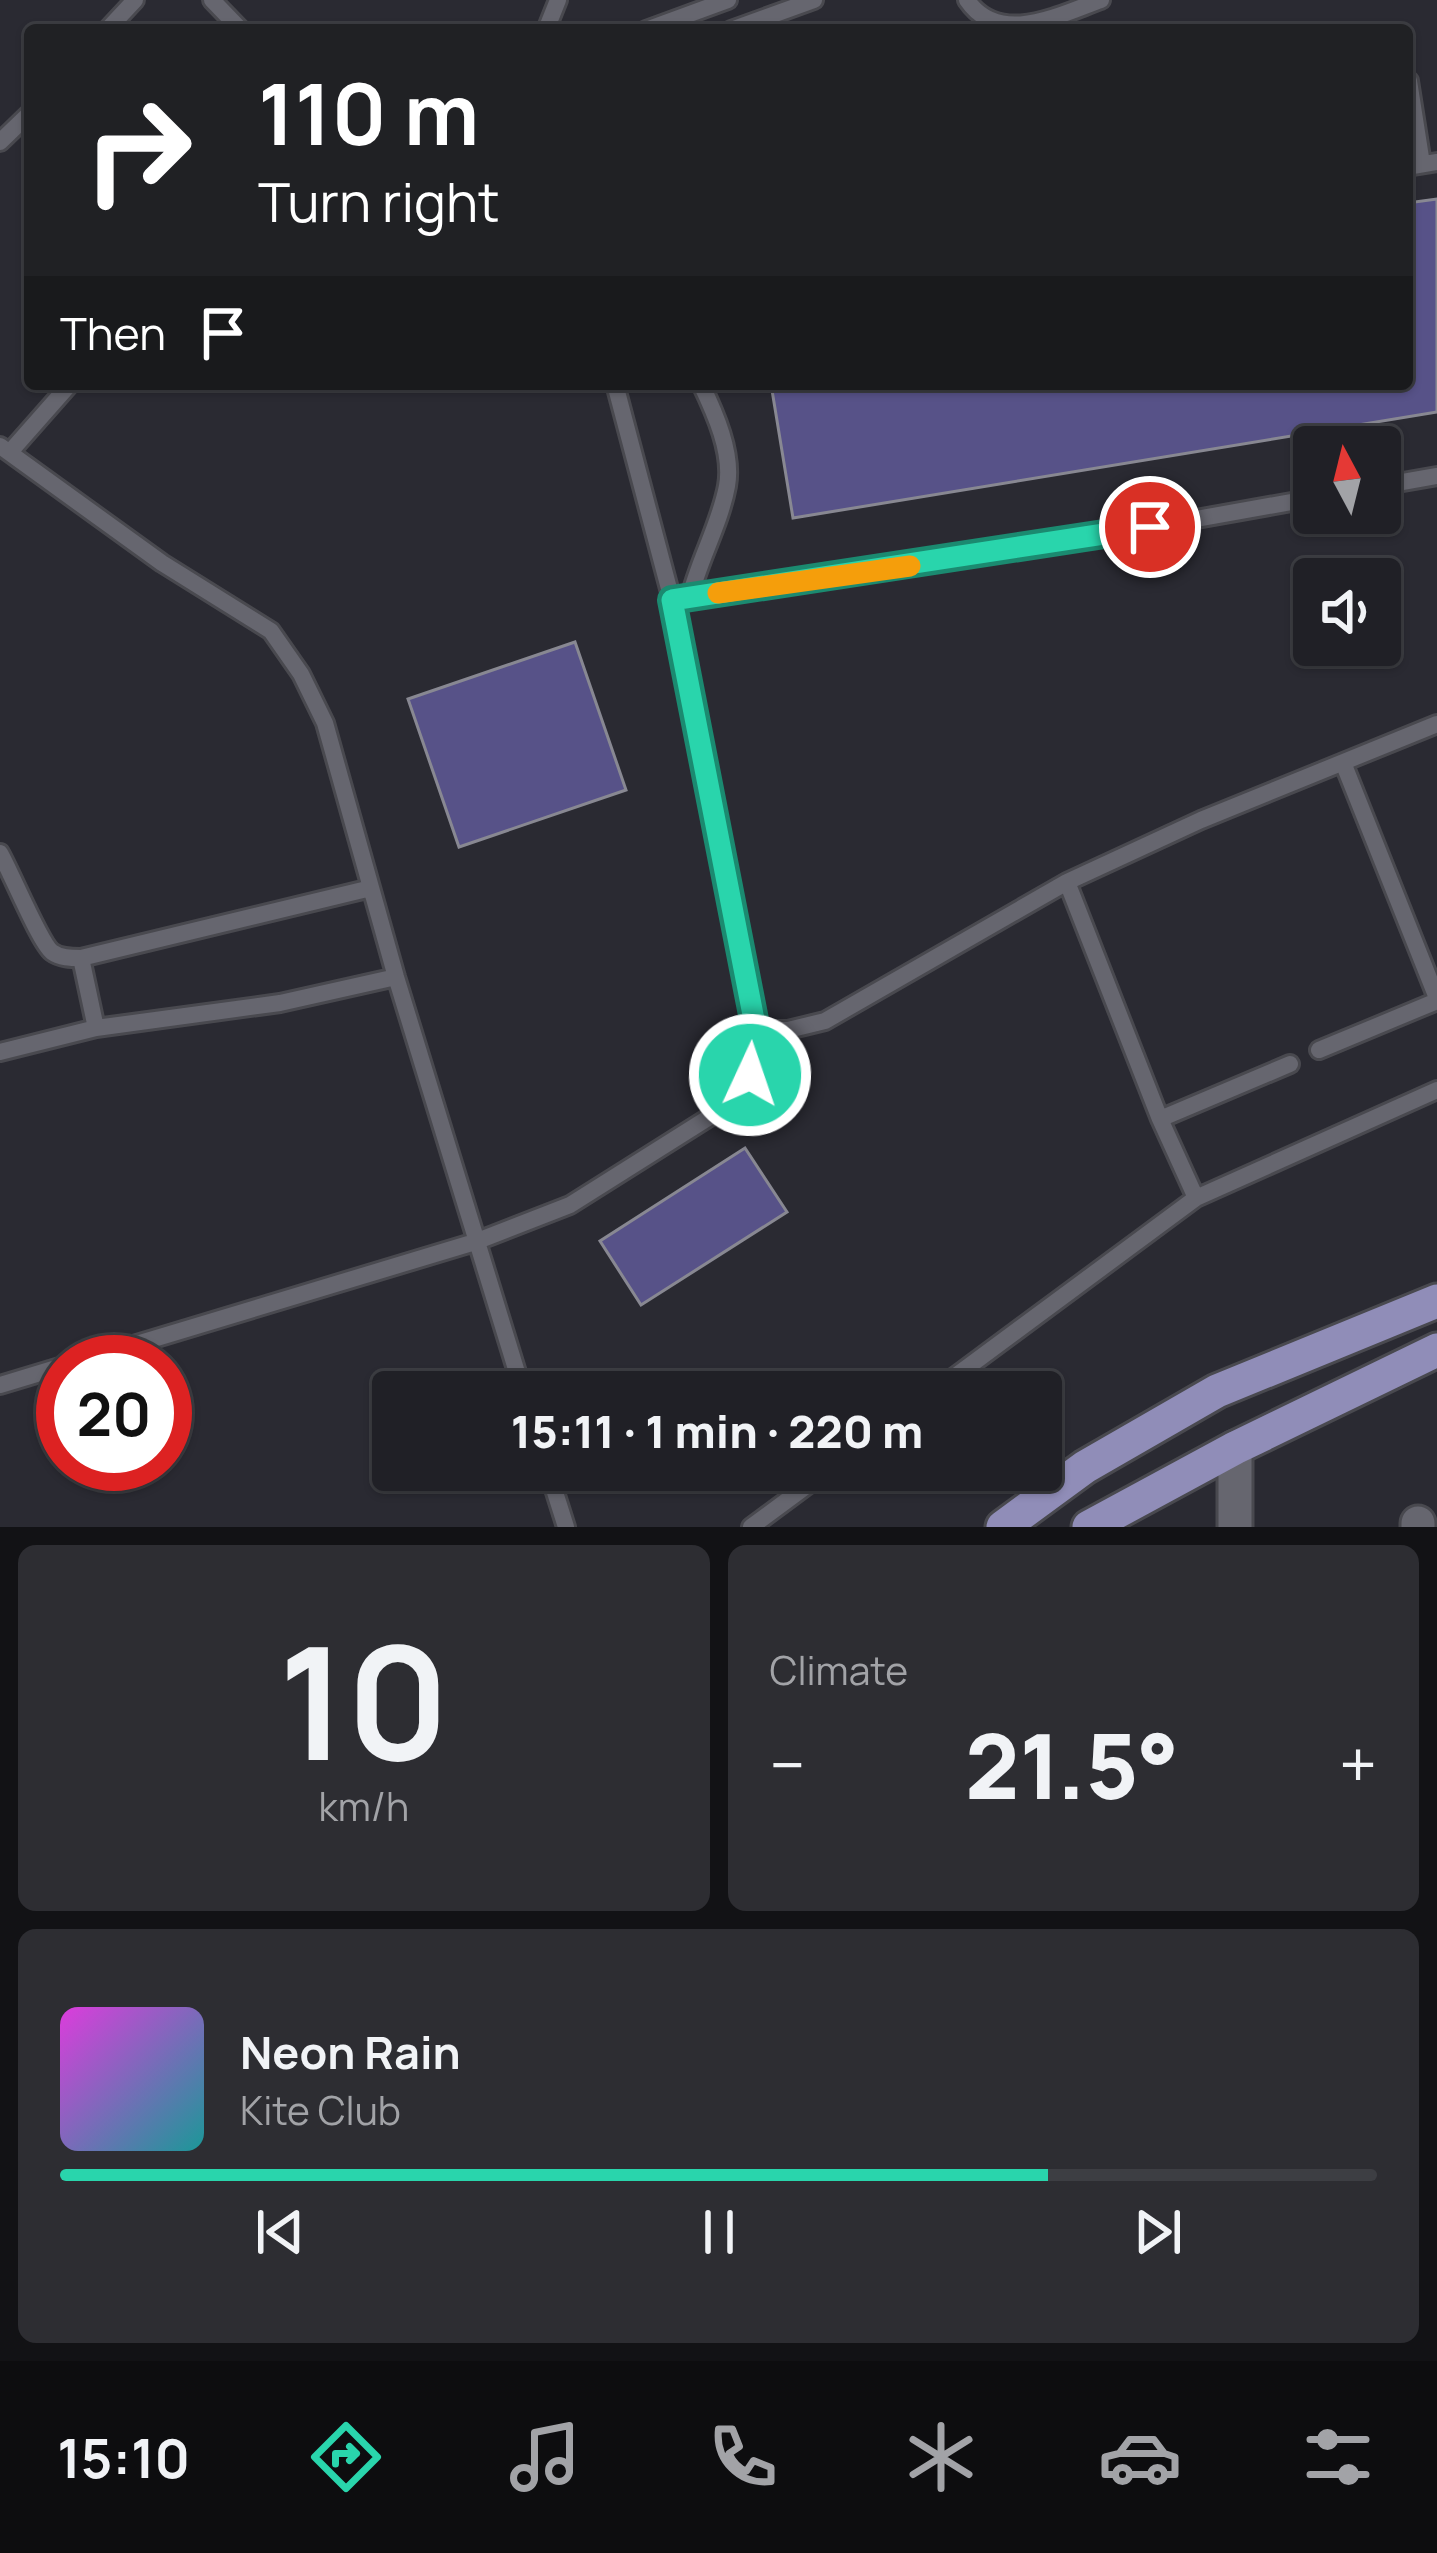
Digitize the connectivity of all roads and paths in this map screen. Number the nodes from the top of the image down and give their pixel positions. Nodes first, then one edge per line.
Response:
1 (135, 0) edge
2 (212, 0) edge
3 (728, 0) edge
4 (814, 0) edge
5 (967, 0) edge
6 (1101, 0) edge
7 (113, 24) edge
8 (235, 24) edge
9 (662, 24) edge
10 (748, 24) edge
11 (1022, 24) edge
12 (1033, 24) edge
13 (1413, 107) edge
14 (24, 119) edge
15 (0, 142) edge
16 (1422, 164) edge
17 (64, 390) edge
18 (617, 390) edge
19 (702, 390) edge
20 (5, 449) edge
21 (1437, 476) edge
22 (1401, 482) edge
23 (1293, 502) edge
24 (681, 599) junction
25 (1437, 724) edge
26 (1344, 764) junction
27 (0, 853) edge
28 (1066, 882) junction
29 (371, 888) junction
30 (81, 958) junction
31 (396, 977) junction
32 (1437, 999) edge
33 (96, 1028) junction
34 (756, 1030) junction
35 (1319, 1050) dead end
36 (0, 1052) edge
37 (1290, 1064) dead end
38 (1437, 1090) edge
39 (1160, 1119) junction
40 (1196, 1198) junction
41 (476, 1242) junction
42 (1437, 1300) edge
43 (167, 1335) edge
44 (1437, 1350) edge
45 (516, 1371) edge
46 (962, 1371) edge
47 (36, 1374) edge
48 (0, 1385) edge
49 (1235, 1448) junction
50 (555, 1491) edge
51 (800, 1491) edge
52 (566, 1527) edge
53 (751, 1527) edge
54 (1003, 1527) edge
55 (1089, 1527) edge
56 (1235, 1527) edge

1 - 7 lane
2 - 8 lane
3 - 9 lane
4 - 10 lane
5 - 11 lane
6 - 12 lane
13 - 16 lane
14 - 15 lane
17 - 20 lane
18 - 24 lane
19 - 24 lane
20 - 29 lane
21 - 22 lane
23 - 24 lane
24 - 34 lane
25 - 26 lane
26 - 28 lane
26 - 32 lane
27 - 30 lane
28 - 34 lane
28 - 39 lane
29 - 30 lane
29 - 31 lane
30 - 33 lane
31 - 33 lane
31 - 41 lane
32 - 35 lane
33 - 36 lane
34 - 41 lane
37 - 39 lane
38 - 40 lane
39 - 40 lane
40 - 46 lane
41 - 43 lane
41 - 45 lane
42 - 54 main road
44 - 49 main road
47 - 48 lane
49 - 55 main road
49 - 56 street
50 - 52 lane
51 - 53 lane

